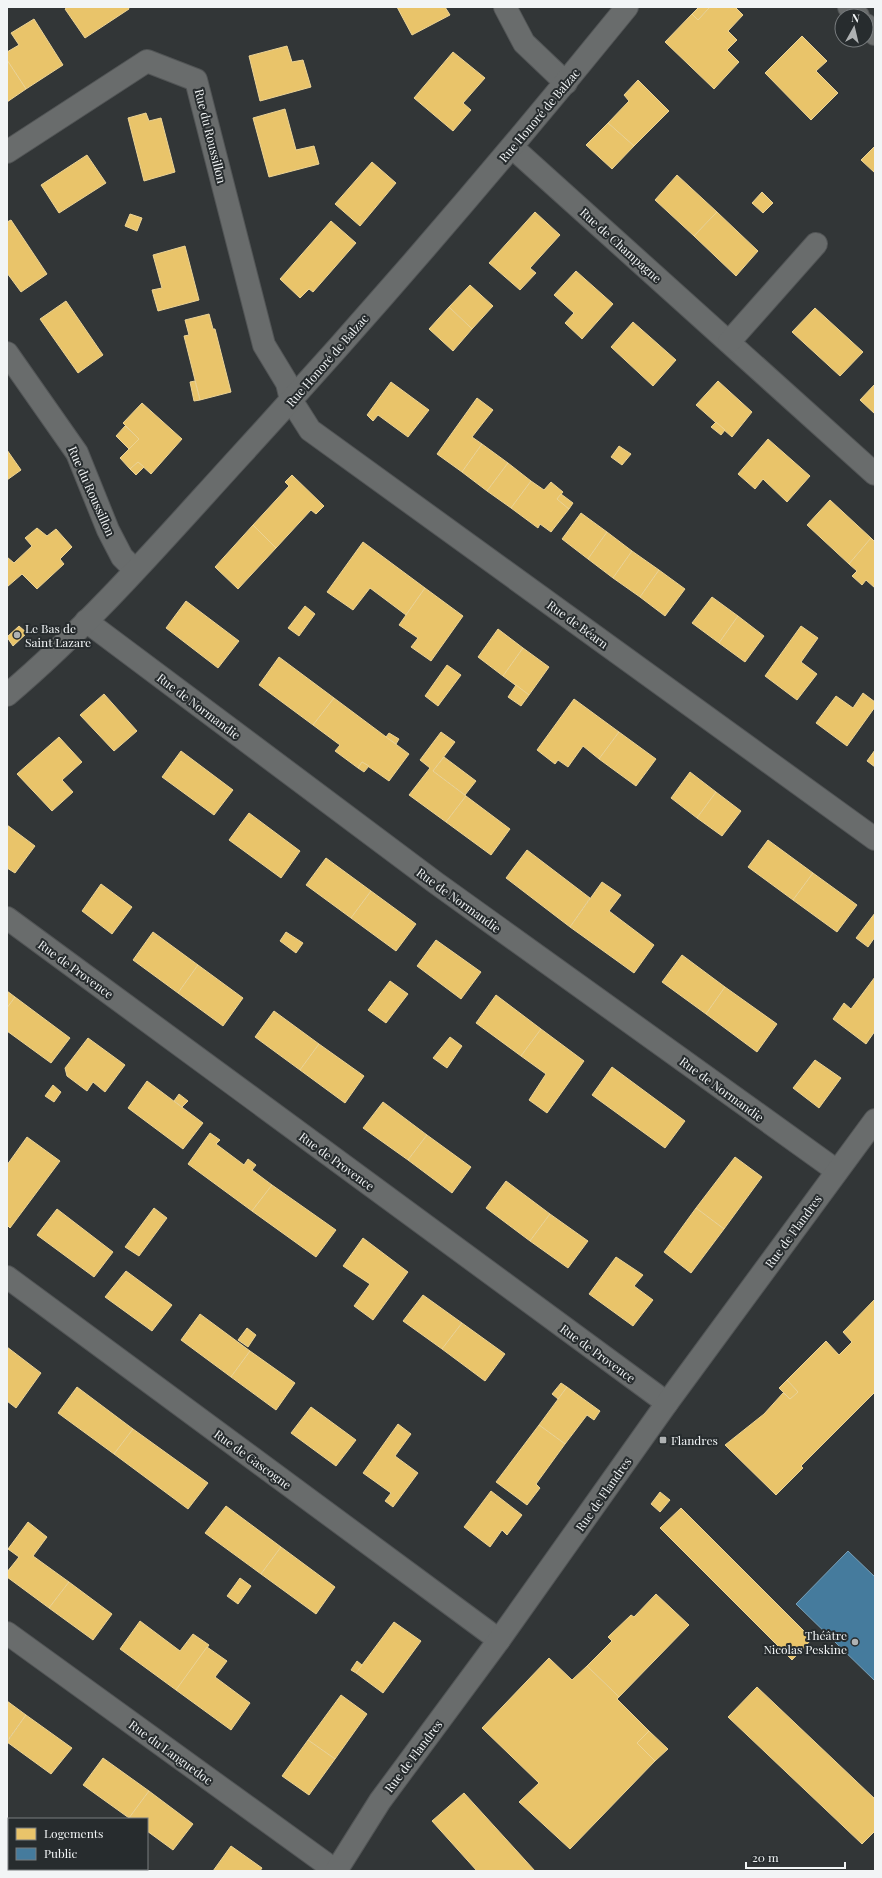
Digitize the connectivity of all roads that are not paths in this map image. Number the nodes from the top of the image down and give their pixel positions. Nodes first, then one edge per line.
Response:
1 (505, 7) edge
2 (627, 7) edge
3 (566, 83) junction
4 (513, 148) junction
5 (7, 152) edge
6 (816, 244) dead end
7 (729, 342) junction
8 (7, 352) edge
9 (291, 400) junction
10 (875, 474) edge
11 (135, 570) junction
12 (86, 621) junction
13 (7, 695) edge
14 (875, 839) edge
15 (7, 918) edge
16 (875, 1120) edge
17 (837, 1171) junction
18 (7, 1277) edge
19 (667, 1403) junction
20 (7, 1633) edge
21 (499, 1640) junction
22 (336, 1871) edge

1 - 3 street
2 - 3 street, Rue Honoré de Balzac
3 - 4 street, Rue Honoré de Balzac
4 - 7 street, Rue de Champagne
4 - 9 street, Rue Honoré de Balzac
5 - 9 street, Rue du Roussillon
6 - 7 street
7 - 10 street, Rue de Champagne
8 - 11 street, Rue du Roussillon
9 - 11 street, Rue Honoré de Balzac
9 - 14 street, Rue de Béarn
11 - 12 street, Rue Honoré de Balzac
12 - 13 street, Rue Honoré de Balzac
12 - 17 street, Rue de Normandie
15 - 19 street, Rue de Provence
16 - 17 street, Rue de Flandres
17 - 19 street, Rue de Flandres
18 - 21 street, Rue de Gascogne
19 - 21 street, Rue de Flandres
20 - 22 street, Rue du Languedoc
21 - 22 street, Rue de Flandres

